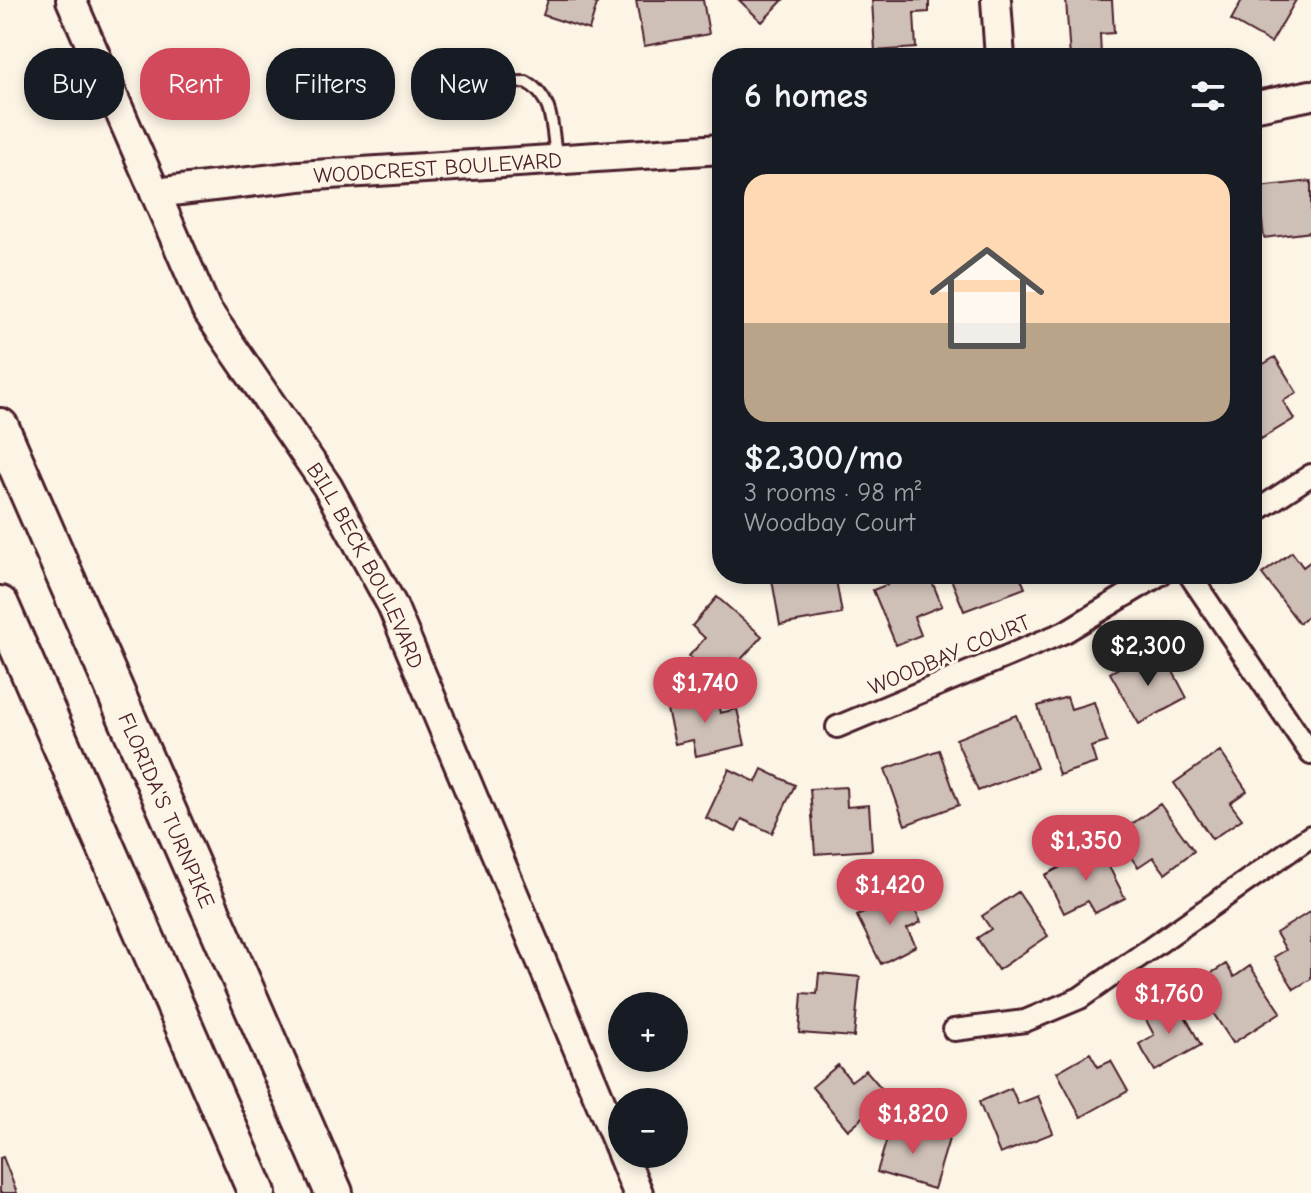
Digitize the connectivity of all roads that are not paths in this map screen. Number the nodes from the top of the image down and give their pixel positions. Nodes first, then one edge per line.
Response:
1 (71, 0) edge
2 (996, 0) edge
3 (999, 48) edge
4 (516, 82) edge
5 (1311, 95) edge
6 (1262, 105) edge
7 (712, 150) edge
8 (557, 159) junction
9 (155, 193) junction
10 (0, 427) edge
11 (1311, 475) edge
12 (1262, 507) edge
13 (1144, 584) edge
14 (1196, 584) edge
15 (0, 605) edge
16 (837, 727) dead end
17 (1311, 754) edge
18 (1311, 836) edge
19 (954, 1030) dead end
20 (608, 1121) edge
21 (628, 1168) edge
22 (257, 1193) edge
23 (334, 1193) edge
24 (638, 1193) edge

1 - 9 street, BILL BECK BOULEVARD
2 - 3 street
4 - 8 lane
5 - 6 street
7 - 8 street, WOODCREST BOULEVARD
8 - 9 street, WOODCREST BOULEVARD
9 - 20 street, BILL BECK BOULEVARD
10 - 23 highway, FLORIDA'S TURNPIKE
11 - 12 street
13 - 16 street, WOODBAY COURT
14 - 17 street
15 - 22 highway
18 - 19 street
21 - 24 street, BILL BECK BOULEVARD

